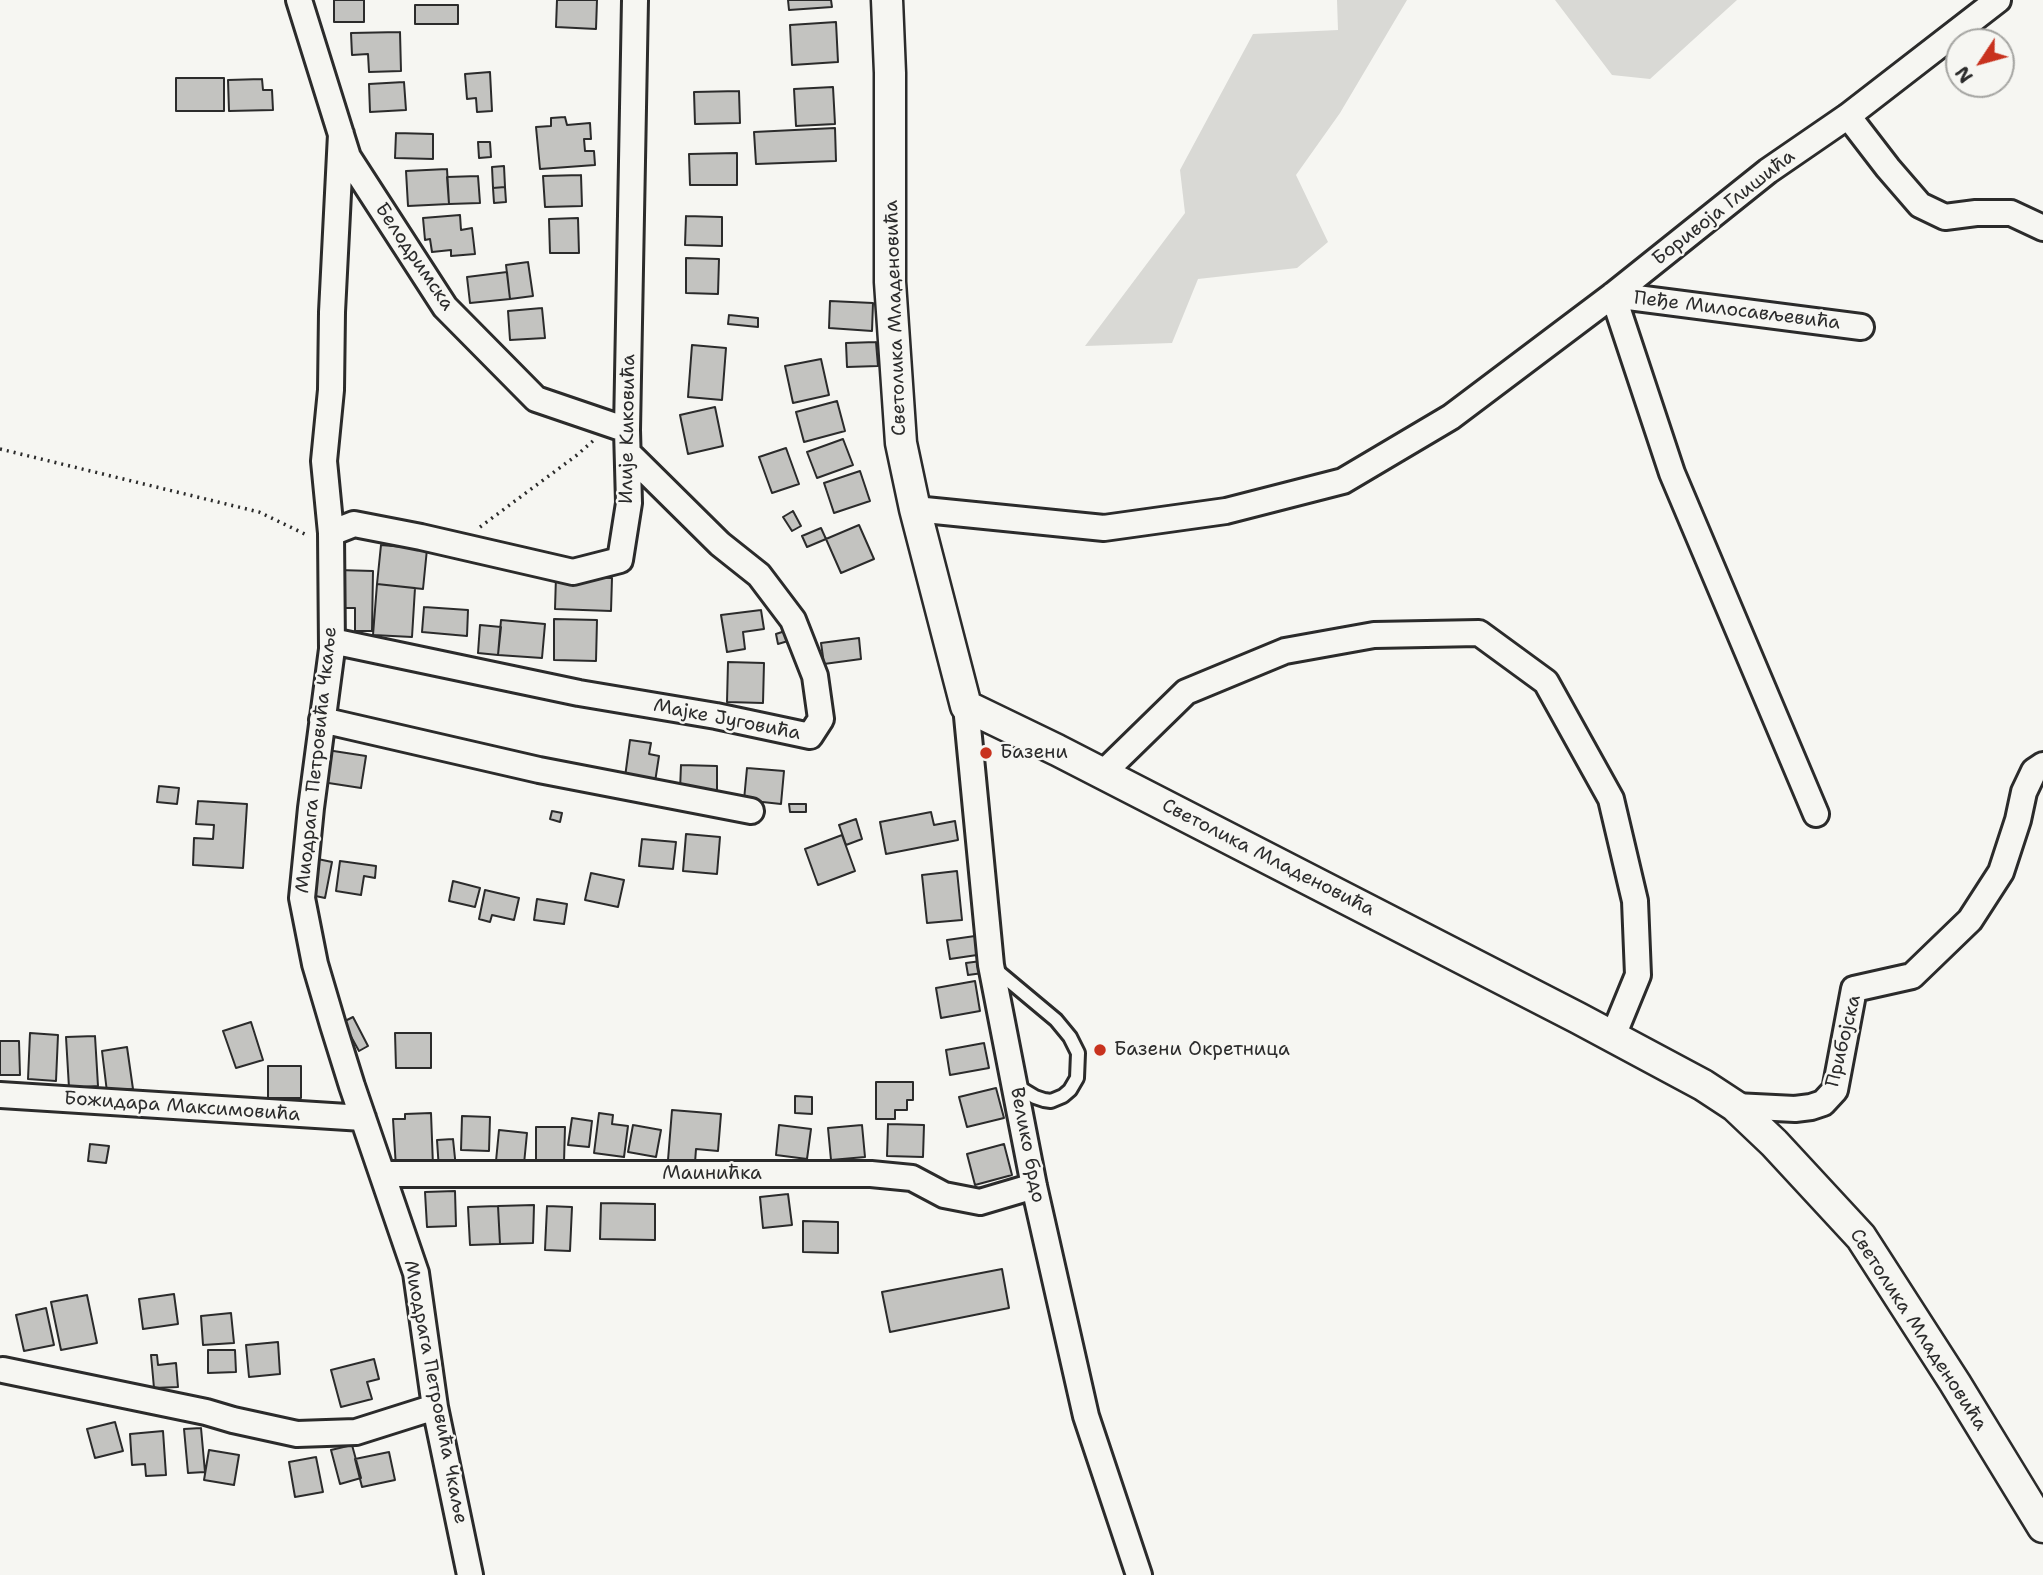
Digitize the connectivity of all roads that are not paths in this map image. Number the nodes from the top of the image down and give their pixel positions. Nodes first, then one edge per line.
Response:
1 (299, 0) edge
2 (635, 0) edge
3 (887, 0) edge
4 (1998, 0) edge
5 (1848, 116) junction
6 (341, 134) junction
7 (2043, 228) edge
8 (1613, 295) junction
9 (1861, 327) dead end
10 (622, 436) junction
11 (915, 509) junction
12 (323, 536) junction
13 (332, 641) junction
14 (966, 706) junction
15 (322, 720) junction
16 (2043, 765) edge
17 (1103, 773) junction
18 (751, 811) dead end
19 (1816, 814) dead end
20 (991, 965) junction
21 (1613, 1036) junction
22 (1015, 1085) junction
23 (0, 1095) edge
24 (1735, 1106) junction
25 (363, 1118) junction
26 (383, 1174) junction
27 (1034, 1186) junction
28 (3, 1370) dead end
29 (435, 1407) junction
30 (2043, 1527) edge
31 (470, 1575) edge
32 (1139, 1575) edge

1 - 6 street, Белодримска
2 - 10 street, Илије Киковића
3 - 11 street, Светолика Младеновића
4 - 5 street, Боривоја Глишића
5 - 7 street
5 - 8 street, Боривоја Глишића
6 - 10 street, Белодримска
6 - 12 street, Миодрага Петровића Чкаље
8 - 9 street, Пеђе Милосављевића
8 - 11 street, Боривоја Глишића
8 - 19 street
10 - 12 street, Илије Киковића
10 - 13 street, Мајке Југовића
11 - 14 street, Светолика Младеновића
12 - 13 street, Миодрага Петровића Чкаље
13 - 15 street, Миодрага Петровића Чкаље
14 - 17 street, Светолика Младеновића
14 - 20 street, Велико брдо
15 - 18 street
15 - 25 street, Миодрага Петровића Чкаље
16 - 24 street, Прибојска
17 - 21 street, Светолика Младеновића
17 - 21 street
20 - 22 street, Велико брдо
20 - 22 lane
21 - 24 street, Светолика Младеновића
22 - 27 street, Велико брдо
23 - 25 street, Божидара Максимовића
24 - 30 street, Светолика Младеновића
25 - 26 street, Миодрага Петровића Чкаље
26 - 27 street, Маинићка
26 - 29 street, Миодрага Петровића Чкаље
27 - 32 street, Велико брдо
28 - 29 street
29 - 31 street, Миодрага Петровића Чкаље

